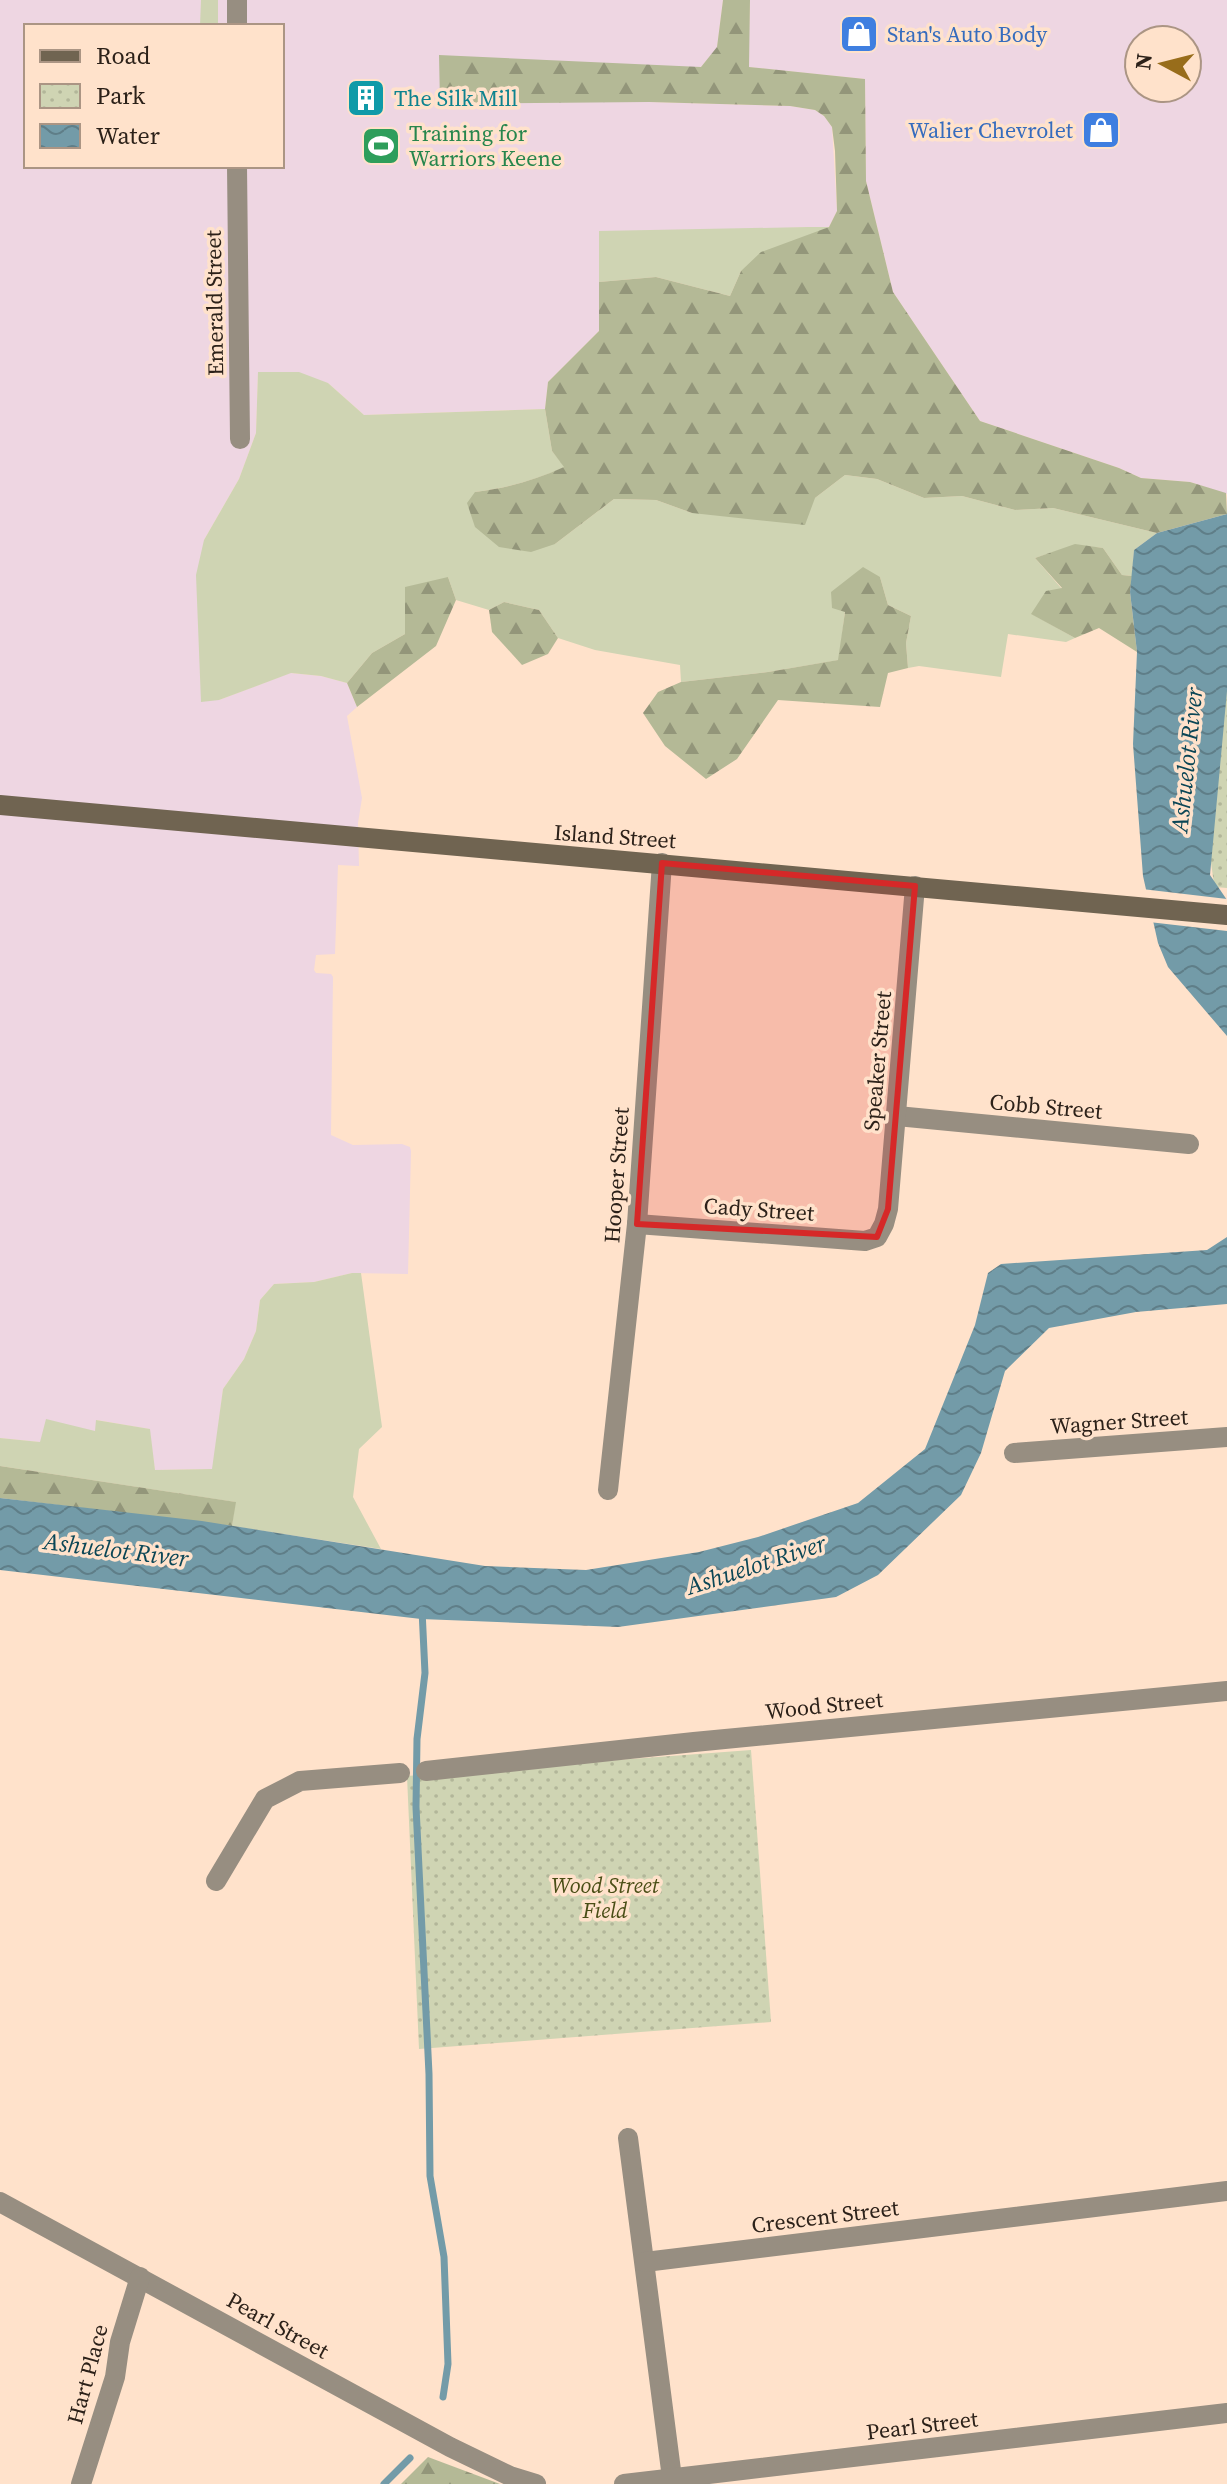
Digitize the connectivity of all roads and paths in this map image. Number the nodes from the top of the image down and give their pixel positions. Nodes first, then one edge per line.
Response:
1 (237, 0) edge
2 (237, 24) edge
3 (237, 168) edge
4 (240, 439) dead end
5 (0, 805) edge
6 (662, 863) junction
7 (915, 886) junction
8 (1227, 915) edge
9 (897, 1116) junction
10 (1189, 1144) dead end
11 (637, 1224) junction
12 (877, 1237) joint
13 (1227, 1437) edge
14 (1014, 1453) dead end
15 (608, 1490) dead end
16 (1227, 1691) edge
17 (426, 1771) dead end
18 (400, 1773) dead end
19 (216, 1881) dead end
20 (628, 2138) dead end
21 (1227, 2191) edge
22 (0, 2202) edge
23 (645, 2262) junction
24 (140, 2277) junction
25 (1227, 2413) edge
26 (672, 2478) junction
27 (81, 2484) edge
28 (534, 2484) edge
29 (624, 2484) edge

1 - 2 street
3 - 4 street, Emerald Street
5 - 6 street, Island Street
6 - 7 street, Island Street
6 - 11 street, Hooper Street
7 - 8 street, Island Street
7 - 9 street, Speaker Street
9 - 10 street, Cobb Street
9 - 12 street, Speaker Street
11 - 12 street, Cady Street
11 - 15 street, Hooper Street
13 - 14 street, Wagner Street
16 - 17 street, Wood Street
18 - 19 street
20 - 23 street
21 - 23 street, Crescent Street
22 - 24 street, Pearl Street
23 - 26 street
24 - 27 street, Hart Place
24 - 28 street, Pearl Street
25 - 26 street, Pearl Street
26 - 29 street, Pearl Street

